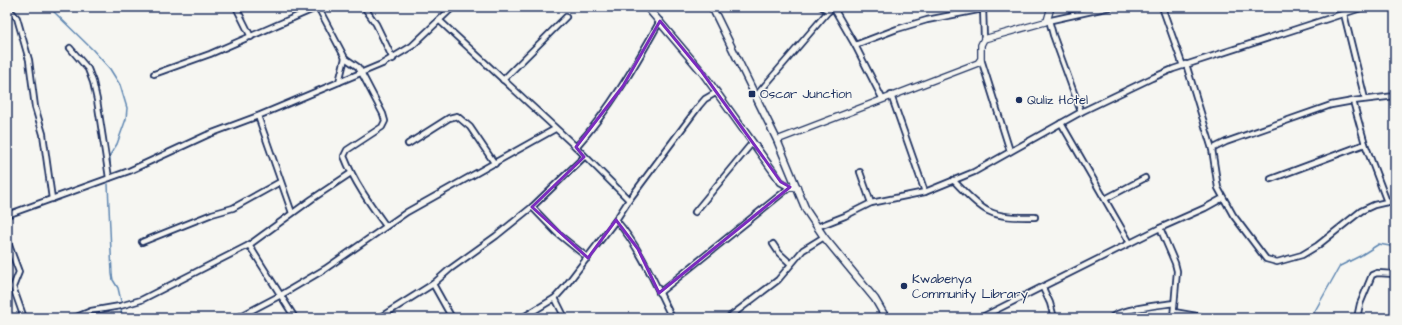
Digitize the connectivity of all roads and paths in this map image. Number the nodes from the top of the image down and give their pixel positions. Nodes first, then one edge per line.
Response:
1 (7, 7) edge
2 (236, 7) edge
3 (318, 7) edge
4 (364, 7) edge
5 (453, 7) edge
6 (647, 7) edge
7 (712, 7) edge
8 (822, 7) edge
9 (1051, 7) edge
10 (1110, 7) edge
11 (1162, 7) edge
12 (1369, 7) edge
13 (831, 8) edge
14 (983, 8) edge
15 (1344, 14) junction
16 (566, 17) dead end
17 (440, 21) junction
18 (660, 21) junction
19 (1048, 21) junction
20 (251, 37) junction
21 (984, 39) junction
22 (855, 44) junction
23 (70, 48) dead end
24 (345, 58) junction
25 (393, 59) junction
26 (980, 60) junction
27 (1184, 65) junction
28 (361, 72) junction
29 (154, 74) dead end
30 (503, 80) junction
31 (338, 82) junction
32 (717, 92) junction
33 (891, 95) junction
34 (756, 96) junction
35 (1395, 96) edge
36 (882, 98) junction
37 (1365, 99) junction
38 (1353, 101) junction
39 (1081, 112) junction
40 (258, 116) junction
41 (1061, 123) junction
42 (555, 129) junction
43 (777, 140) junction
44 (752, 143) junction
45 (408, 144) dead end
46 (1365, 144) junction
47 (576, 147) junction
48 (1212, 149) junction
49 (1010, 151) junction
50 (584, 157) junction
51 (495, 164) junction
52 (860, 172) dead end
53 (351, 173) junction
54 (108, 178) junction
55 (1145, 178) dead end
56 (1271, 179) dead end
57 (953, 180) junction
58 (280, 182) junction
59 (793, 187) junction
60 (925, 192) junction
61 (1223, 198) junction
62 (52, 199) junction
63 (1105, 199) junction
64 (629, 200) junction
65 (1387, 202) junction
66 (1395, 202) edge
67 (871, 203) junction
68 (532, 207) junction
69 (695, 212) dead end
70 (292, 213) junction
71 (7, 215) edge
72 (1035, 217) dead end
73 (616, 220) junction
74 (386, 226) junction
75 (817, 227) junction
76 (1160, 228) junction
77 (824, 237) junction
78 (7, 240) edge
79 (142, 242) dead end
80 (1130, 243) junction
81 (773, 244) dead end
82 (249, 245) junction
83 (588, 258) junction
84 (791, 264) junction
85 (1395, 274) edge
86 (434, 284) junction
87 (1043, 288) junction
88 (659, 293) junction
89 (281, 295) junction
90 (555, 298) junction
91 (1174, 304) junction
92 (1174, 312) junction
93 (24, 318) edge
94 (74, 318) edge
95 (237, 318) edge
96 (295, 318) edge
97 (379, 318) edge
98 (452, 318) edge
99 (522, 318) edge
100 (565, 318) edge
101 (672, 318) edge
102 (728, 318) edge
103 (886, 318) edge
104 (982, 318) edge
105 (1054, 318) edge
106 (1111, 318) edge
107 (1173, 318) edge
108 (1208, 318) edge
109 (1357, 318) edge

1 - 62 street
2 - 20 street
3 - 20 street
3 - 24 street
4 - 25 street
5 - 17 street
6 - 18 main road
7 - 34 main road
8 - 13 street
9 - 19 street
10 - 19 street
11 - 27 street
12 - 15 street
13 - 22 street
13 - 34 street
14 - 21 street
14 - 22 street
15 - 27 street
15 - 37 street
16 - 30 street
17 - 25 street
17 - 30 street
18 - 32 main road
18 - 47 street
19 - 21 street
19 - 39 street
20 - 29 street
21 - 26 street
22 - 36 street
23 - 54 street
24 - 28 street
24 - 31 street
25 - 28 street
26 - 33 street
26 - 49 street
27 - 39 street
27 - 48 street
28 - 31 street
28 - 53 street
30 - 42 street
31 - 40 street
32 - 44 main road
32 - 64 street
33 - 36 street
33 - 60 street
34 - 43 main road
35 - 37 street
36 - 43 street
37 - 38 street
38 - 46 street
38 - 48 street
39 - 41 street
40 - 54 street
40 - 58 street
41 - 49 street
41 - 63 street
42 - 47 street
42 - 51 street
43 - 59 main road
44 - 59 main road
44 - 69 street
45 - 51 street
46 - 56 street
46 - 65 street
47 - 50 street
48 - 61 street
49 - 57 street
50 - 64 street
50 - 68 street
51 - 74 street
52 - 67 street
53 - 70 street
53 - 74 street
54 - 62 street
55 - 63 street
57 - 60 street
57 - 72 street
58 - 70 street
58 - 79 street
59 - 75 main road
59 - 88 street
60 - 67 street
61 - 65 street
61 - 76 street
62 - 71 street
63 - 80 street
64 - 73 street
65 - 66 street
67 - 75 street
68 - 83 street
68 - 86 street
70 - 82 street
73 - 83 street
73 - 88 street
74 - 89 street
75 - 77 main road
76 - 80 street
76 - 91 street
77 - 84 street
77 - 103 main road
78 - 93 street
80 - 87 street
81 - 84 street
82 - 89 street
82 - 94 street
83 - 90 street
84 - 102 street
85 - 109 street
86 - 97 street
86 - 98 street
87 - 104 street
87 - 105 street
88 - 101 street
89 - 95 street
89 - 96 street
90 - 99 street
90 - 100 street
91 - 92 street
91 - 106 street
92 - 107 street
92 - 108 street

